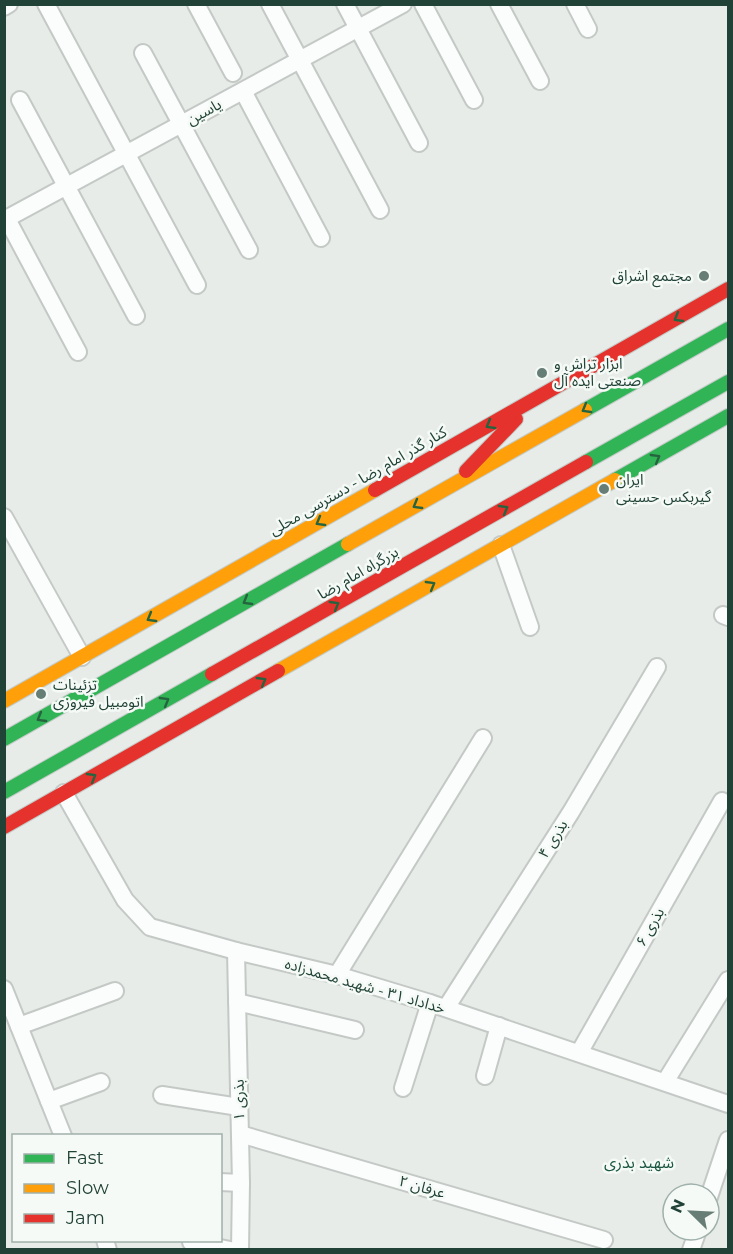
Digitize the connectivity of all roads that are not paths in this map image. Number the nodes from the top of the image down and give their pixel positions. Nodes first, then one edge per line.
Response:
1 (9, 4) edge
2 (46, 4) edge
3 (196, 4) edge
4 (270, 4) edge
5 (345, 4) edge
6 (403, 4) edge
7 (423, 4) edge
8 (499, 4) edge
9 (575, 4) edge
10 (4, 7) edge
11 (358, 29) junction
12 (588, 29) dead end
13 (143, 53) dead end
14 (300, 60) junction
15 (233, 74) dead end
16 (540, 81) dead end
17 (243, 91) junction
18 (20, 100) dead end
19 (474, 100) dead end
20 (182, 124) junction
21 (419, 143) dead end
22 (126, 154) junction
23 (66, 187) junction
24 (380, 210) dead end
25 (6, 220) edge
26 (321, 238) dead end
27 (249, 250) dead end
28 (197, 285) dead end
29 (729, 290) edge
30 (136, 316) dead end
31 (729, 329) edge
32 (78, 352) dead end
33 (728, 382) edge
34 (533, 400) junction
35 (729, 416) edge
36 (681, 443) junction
37 (454, 484) junction
38 (4, 518) edge
39 (501, 545) junction
40 (370, 620) junction
41 (530, 627) dead end
42 (286, 632) junction
43 (82, 657) junction
44 (657, 667) dead end
45 (5, 699) edge
46 (483, 738) dead end
47 (4, 739) edge
48 (56, 780) junction
49 (4, 792) edge
50 (722, 801) dead end
51 (4, 827) edge
52 (236, 951) junction
53 (337, 975) junction
54 (729, 980) edge
55 (4, 989) edge
56 (115, 991) dead end
57 (237, 1002) junction
58 (438, 1006) junction
59 (19, 1026) junction
60 (499, 1026) junction
61 (355, 1030) dead end
62 (579, 1053) junction
63 (485, 1076) dead end
64 (101, 1082) dead end
65 (665, 1082) junction
66 (403, 1089) dead end
67 (162, 1095) dead end
68 (49, 1101) junction
69 (729, 1104) edge
70 (239, 1107) junction
71 (62, 1134) edge
72 (240, 1134) junction
73 (729, 1140) edge
74 (222, 1182) edge
75 (714, 1182) edge
76 (241, 1183) junction
77 (604, 1240) dead end
78 (191, 1242) dead end
79 (230, 1250) edge
80 (240, 1250) edge

1 - 10 street
2 - 22 street
3 - 15 street
4 - 14 street
5 - 11 street
6 - 11 street, یاسین
7 - 19 street
8 - 16 street
9 - 12 street
11 - 14 street, یاسین
11 - 21 street
13 - 20 street
14 - 17 street, یاسین
14 - 24 street
17 - 20 street, یاسین
17 - 26 street
18 - 23 street
20 - 22 street, یاسین
20 - 27 street
22 - 23 street, یاسین
22 - 28 street
23 - 25 street, یاسین
23 - 30 street
25 - 32 street
29 -> 34 main road, کنار گذر امام رضا - دسترسی محلی
31 -> 37 main road, بزرگراه امام رضا
33 - 36 main road
42 -> 33 main road, بزرگراه امام رضا
34 - 37 main road
34 -> 43 main road, کنار گذر امام رضا - دسترسی محلی
35 - 36 main road
39 -> 36 main road
37 -> 47 main road, بزرگراه امام رضا
38 - 43 street
40 -> 39 main road
39 - 41 street
40 - 42 main road
48 -> 40 main road
48 -> 42 main road, بزرگراه امام رضا
43 - 45 main road, کنار گذر امام رضا - دسترسی محلی
44 - 58 street, بذری ۴
46 - 53 street
48 - 49 main road, بزرگراه امام رضا
48 - 51 main road
48 - 52 street, خداداد ۳۱ - شهید محمدزاده
50 - 62 street, بذری ۶
52 - 53 street, خداداد ۳۱ - شهید محمدزاده
52 - 57 street, بذری ۱
53 - 58 street, خداداد ۳۱ - شهید محمدزاده
54 - 65 street
55 - 59 street
56 - 59 street
57 - 61 street
57 - 70 street, بذری ۱
58 - 60 street, خداداد ۳۱ - شهید محمدزاده
58 - 66 street, بذری ۴
59 - 68 street
60 - 62 street, خداداد ۳۱ - شهید محمدزاده
60 - 63 street
62 - 65 street, خداداد ۳۱ - شهید محمدزاده
64 - 68 street
65 - 69 street, خداداد ۳۱ - شهید محمدزاده
67 - 70 street
68 - 71 street
70 - 72 street, بذری ۱
72 - 76 street, بذری ۱
72 - 77 street, عرفان ۲
73 - 75 street
74 - 76 street
76 - 80 street, بذری ۱
78 - 79 street

